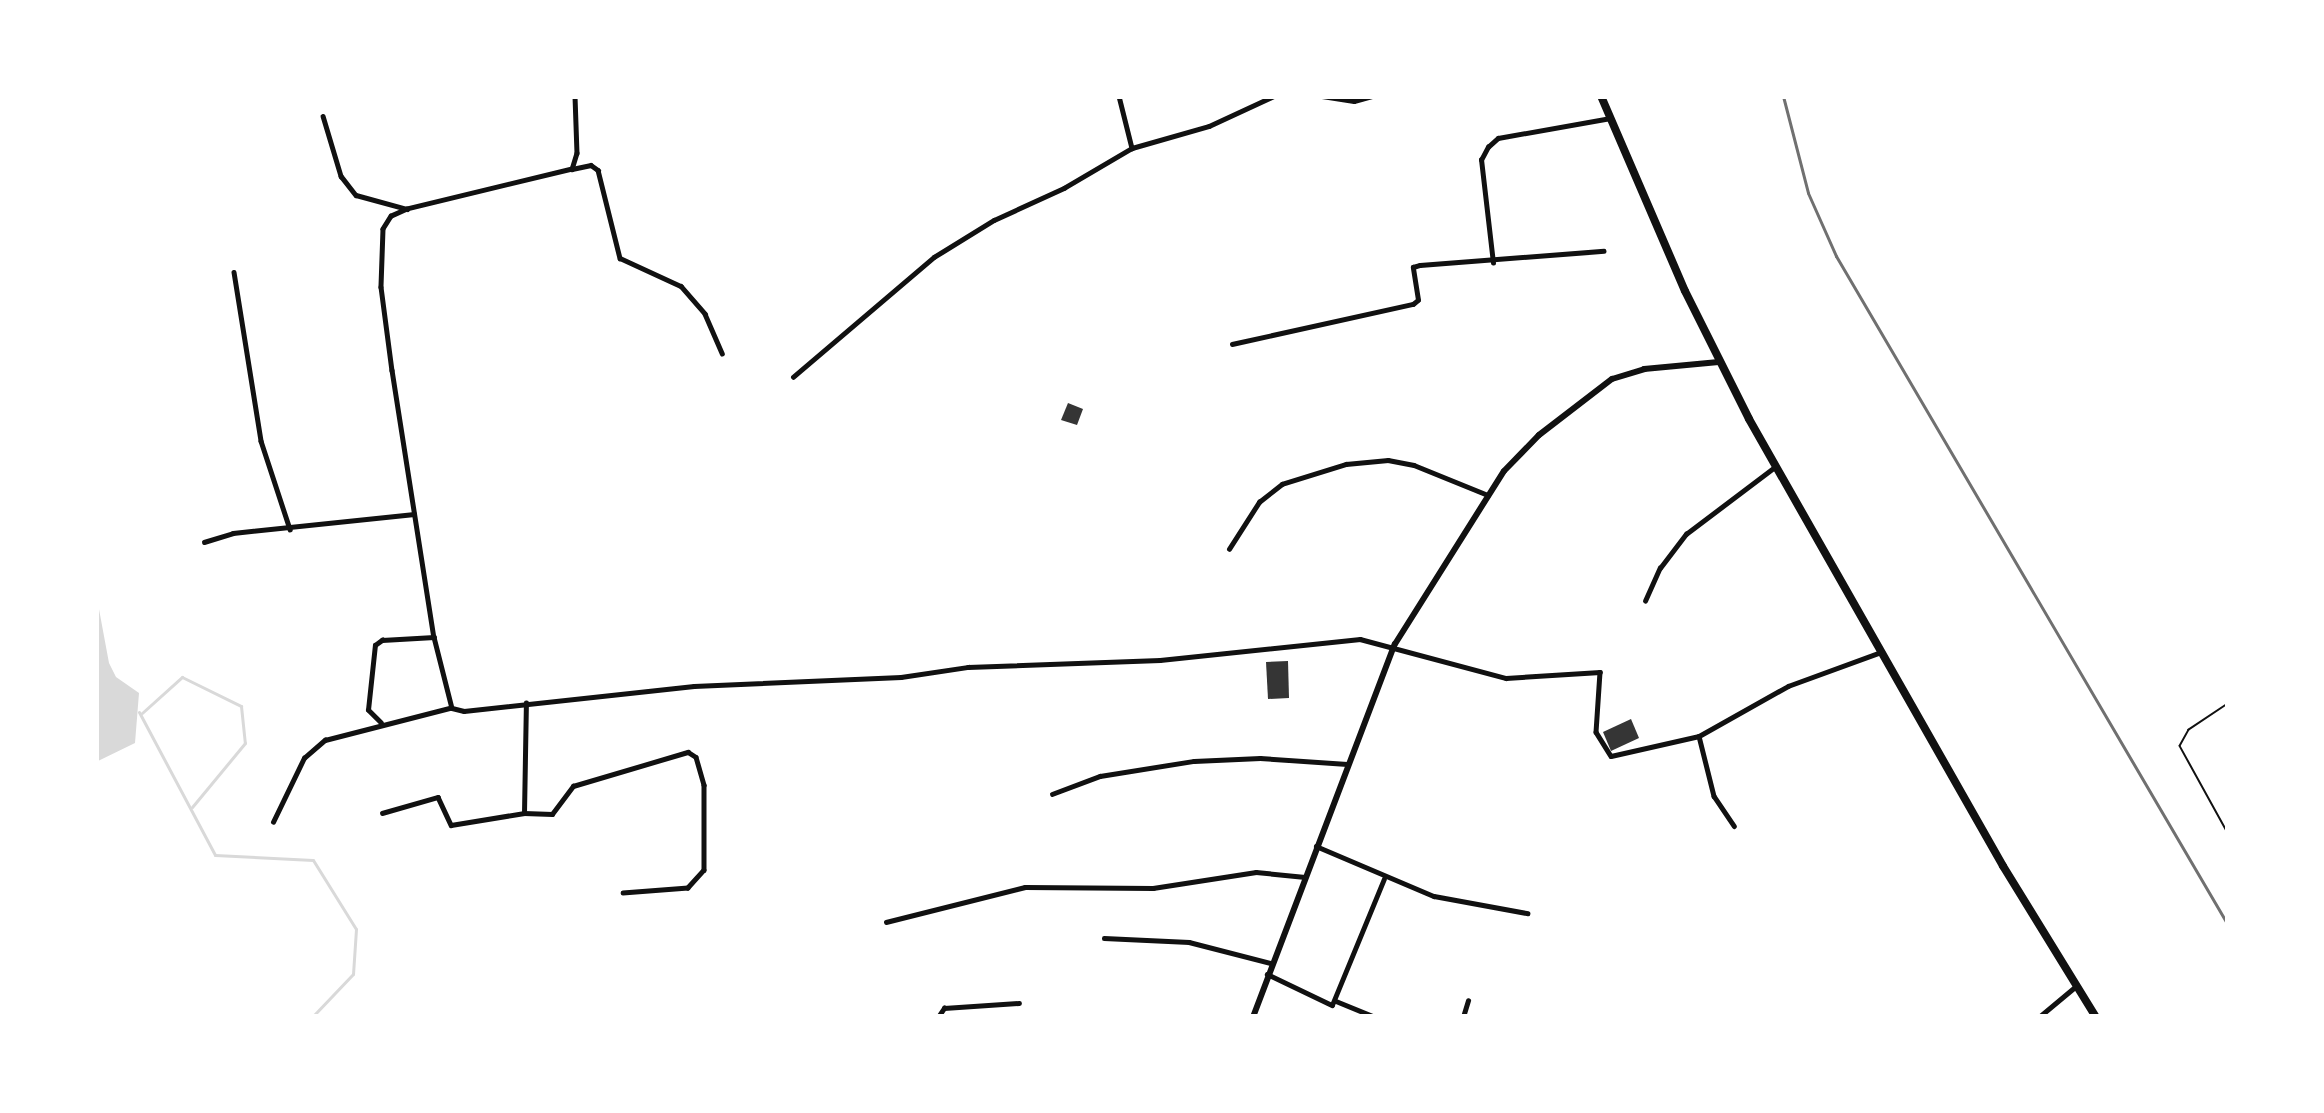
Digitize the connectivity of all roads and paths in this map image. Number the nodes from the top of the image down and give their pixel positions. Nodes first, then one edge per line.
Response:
1 (575, 96) edge
2 (1119, 96) edge
3 (1274, 96) edge
4 (1322, 96) edge
5 (1373, 96) edge
6 (1601, 96) edge
7 (323, 116) dead end
8 (1610, 118) junction
9 (1132, 148) junction
10 (572, 170) junction
11 (406, 209) junction
12 (1603, 251) dead end
13 (1493, 263) junction
14 (234, 272) dead end
15 (1232, 344) dead end
16 (722, 353) dead end
17 (1719, 362) junction
18 (794, 377) dead end
19 (1775, 467) junction
20 (1488, 495) junction
21 (414, 514) junction
22 (290, 529) junction
23 (204, 542) dead end
24 (1229, 549) dead end
25 (1646, 602) dead end
26 (434, 637) junction
27 (1395, 644) junction
28 (1881, 652) junction
29 (526, 704) junction
30 (2228, 704) edge
31 (452, 708) junction
32 (380, 723) junction
33 (1699, 736) junction
34 (1347, 764) junction
35 (1052, 794) dead end
36 (382, 813) dead end
37 (524, 813) junction
38 (273, 822) dead end
39 (1734, 826) dead end
40 (2228, 833) edge
41 (1316, 845) junction
42 (1305, 877) junction
43 (1384, 879) junction
44 (623, 893) dead end
45 (1527, 913) dead end
46 (886, 922) dead end
47 (1105, 938) dead end
48 (1271, 963) junction
49 (1267, 974) junction
50 (2076, 986) junction
51 (1336, 1001) junction
52 (1468, 1001) dead end
53 (1019, 1003) dead end
54 (938, 1017) edge
55 (1252, 1017) edge
56 (1375, 1017) edge
57 (1463, 1017) edge
58 (2039, 1017) edge
59 (2096, 1017) edge

1 - 10 street
2 - 9 street
3 - 9 street
4 - 5 street
6 - 8 highway
7 - 11 street
8 - 13 street
8 - 17 highway
9 - 18 street
10 - 11 street
10 - 16 street
11 - 21 street
12 - 13 street
13 - 15 street
14 - 22 street
17 - 19 highway
17 - 20 street
19 - 25 street
19 - 28 highway
20 - 24 street
20 - 27 street
21 - 22 street
21 - 26 street
22 - 23 street
26 - 31 street
26 - 32 street
27 - 29 street
27 - 33 street
27 - 34 street
28 - 33 street
28 - 50 highway
29 - 31 street
29 - 37 street
30 - 40 lane
31 - 32 street
32 - 38 street
33 - 39 street
34 - 35 street
34 - 41 street
36 - 37 street
37 - 44 street
41 - 42 street
41 - 43 street
42 - 46 street
42 - 48 street
43 - 45 street
43 - 51 street
47 - 48 street
48 - 49 street
49 - 51 street
49 - 55 street
50 - 58 street
50 - 59 highway
51 - 56 street
52 - 57 street
53 - 54 street

